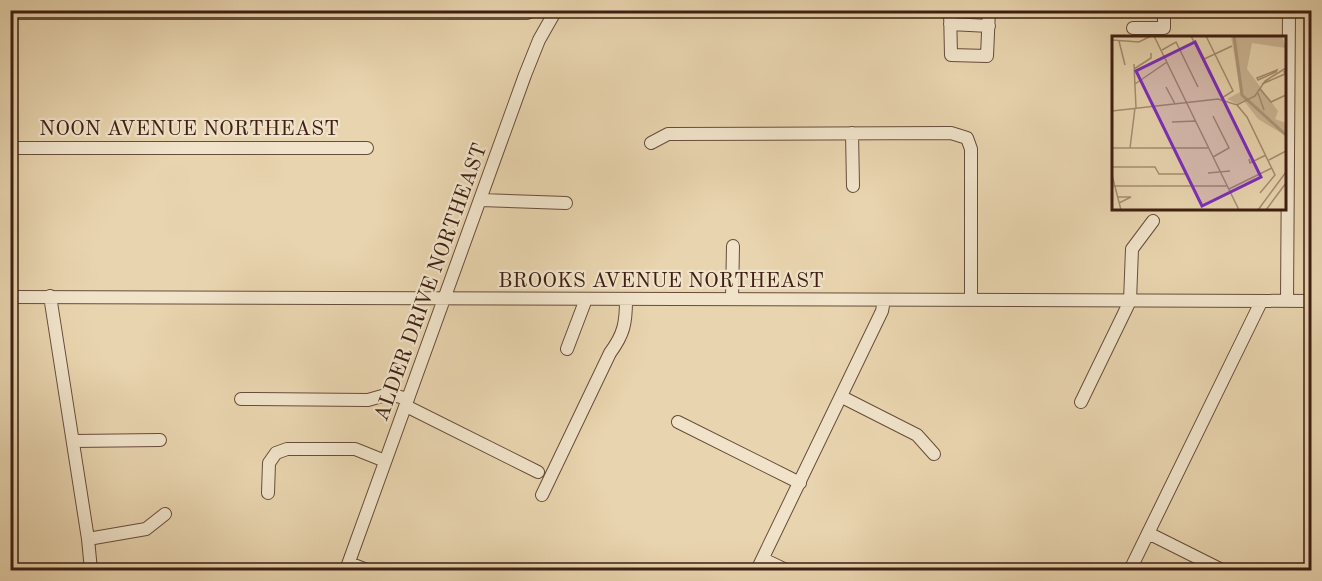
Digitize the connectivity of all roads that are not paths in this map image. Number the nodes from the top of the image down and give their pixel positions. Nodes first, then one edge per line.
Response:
1 (533, 10) edge
2 (556, 10) edge
3 (950, 10) edge
4 (989, 10) edge
5 (1164, 10) edge
6 (1289, 10) edge
7 (170, 12) edge
8 (10, 13) edge
9 (951, 24) junction
10 (989, 26) junction
11 (1133, 28) dead end
12 (852, 134) junction
13 (651, 143) dead end
14 (10, 148) edge
15 (367, 148) dead end
16 (853, 186) dead end
17 (481, 200) junction
18 (566, 203) dead end
19 (1153, 221) dead end
20 (733, 246) dead end
21 (50, 296) junction
22 (10, 297) edge
23 (732, 298) junction
24 (444, 299) junction
25 (586, 299) junction
26 (626, 300) junction
27 (884, 300) junction
28 (971, 300) junction
29 (1130, 301) junction
30 (1287, 301) junction
31 (1311, 301) edge
32 (1261, 302) junction
33 (567, 349) dead end
34 (842, 397) junction
35 (241, 399) dead end
36 (1081, 402) dead end
37 (407, 403) junction
38 (678, 422) dead end
39 (160, 440) dead end
40 (72, 441) junction
41 (934, 454) dead end
42 (385, 461) junction
43 (538, 472) dead end
44 (800, 483) junction
45 (268, 493) dead end
46 (542, 495) dead end
47 (165, 514) dead end
48 (1148, 533) junction
49 (88, 539) junction
50 (760, 565) edge
51 (347, 567) edge
52 (91, 570) edge
53 (367, 570) edge
54 (786, 570) edge
55 (1130, 570) edge
56 (1222, 570) edge

1 - 7 street
2 - 17 street, ALDER DRIVE NORTHEAST
3 - 9 street
4 - 10 street
5 - 11 street
6 - 30 street
7 - 8 street
9 - 10 street
9 - 10 street
12 - 13 street
12 - 16 street
12 - 28 street
14 - 15 street, NOON AVENUE NORTHEAST
17 - 18 street
17 - 24 street, ALDER DRIVE NORTHEAST
19 - 29 street
20 - 23 street
21 - 22 street, BROOKS AVENUE NORTHEAST
21 - 24 street, BROOKS AVENUE NORTHEAST
21 - 40 street
23 - 26 street, BROOKS AVENUE NORTHEAST
23 - 27 street, BROOKS AVENUE NORTHEAST
24 - 25 street, BROOKS AVENUE NORTHEAST
24 - 37 street, ALDER DRIVE NORTHEAST
25 - 26 street, BROOKS AVENUE NORTHEAST
25 - 33 street
26 - 46 street
27 - 28 street, BROOKS AVENUE NORTHEAST
27 - 34 street
28 - 29 street, BROOKS AVENUE NORTHEAST
29 - 32 street, BROOKS AVENUE NORTHEAST
29 - 36 street
30 - 31 street, BROOKS AVENUE NORTHEAST
30 - 32 street, BROOKS AVENUE NORTHEAST
32 - 48 street
34 - 41 street
34 - 44 street
35 - 37 street
37 - 42 street, ALDER DRIVE NORTHEAST
37 - 43 street
38 - 44 street
39 - 40 street
40 - 49 street
42 - 45 street
42 - 51 street, ALDER DRIVE NORTHEAST
44 - 50 street
47 - 49 street
48 - 55 street
48 - 56 street
49 - 52 street
50 - 54 street
51 - 53 street

